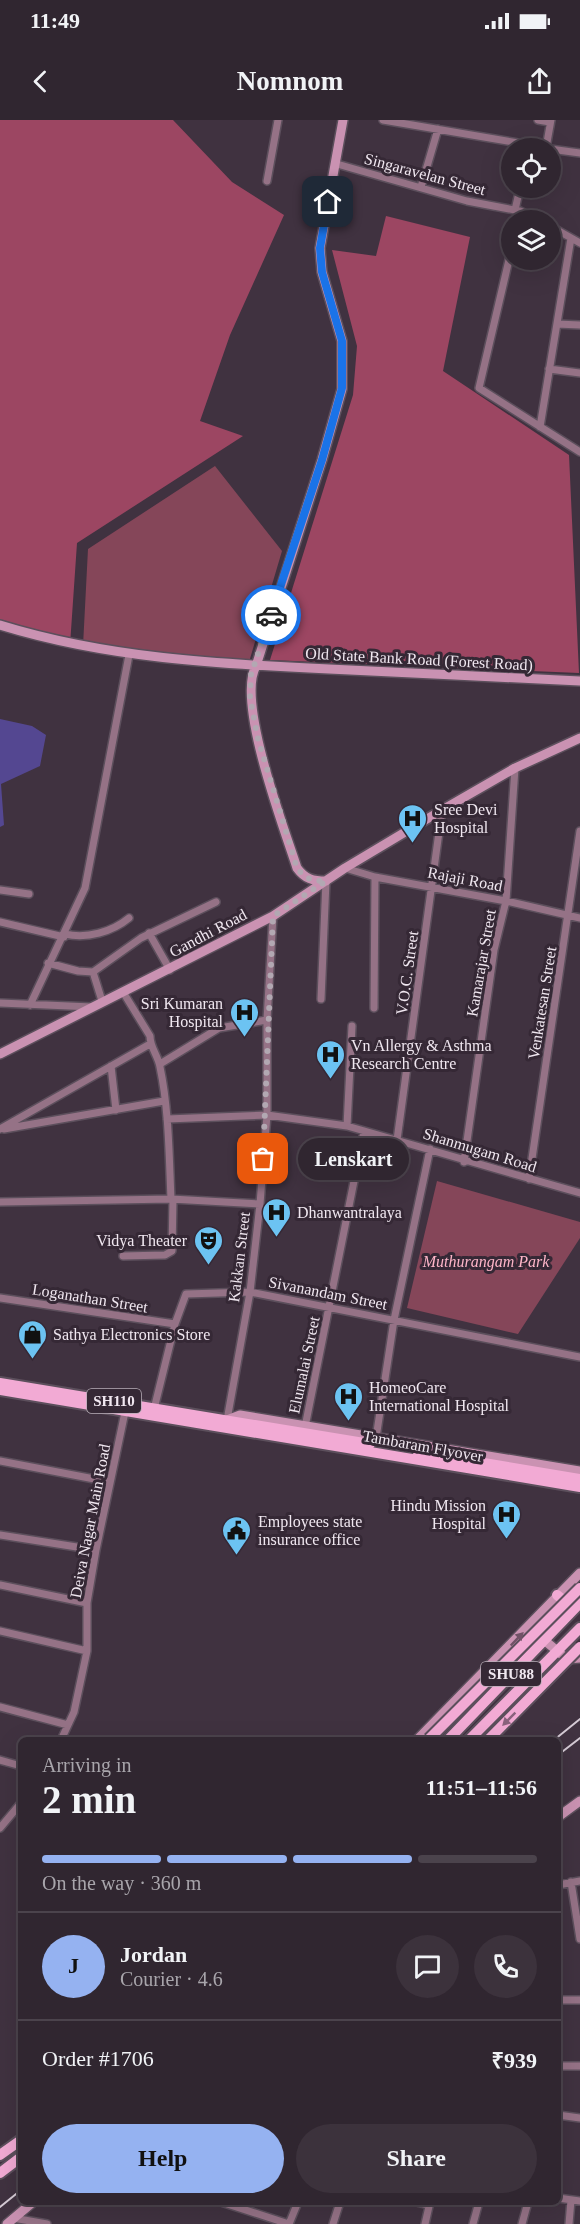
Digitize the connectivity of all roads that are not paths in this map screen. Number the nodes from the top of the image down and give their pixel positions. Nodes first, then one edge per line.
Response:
1 (278, 120) edge
2 (343, 120) edge
3 (383, 120) edge
4 (538, 120) edge
5 (551, 121) edge
6 (434, 125) edge
7 (549, 138) edge
8 (501, 141) edge
9 (561, 151) edge
10 (580, 153) edge
11 (337, 164) junction
12 (267, 181) dead end
13 (421, 187) junction
14 (519, 198) edge
15 (518, 210) joint
16 (561, 232) edge
17 (571, 238) junction
18 (580, 243) edge
19 (507, 270) edge
20 (557, 324) junction
21 (580, 325) edge
22 (549, 369) junction
23 (580, 373) edge
24 (540, 427) junction
25 (580, 452) edge
26 (0, 625) edge
27 (129, 655) junction
28 (256, 666) junction
29 (580, 681) edge
30 (580, 738) edge
31 (515, 768) junction
32 (442, 810) junction
33 (580, 831) edge
34 (345, 868) junction
35 (375, 877) junction
36 (326, 881) junction
37 (433, 887) junction
38 (0, 890) edge
39 (29, 894) dead end
40 (506, 901) junction
41 (216, 902) dead end
42 (273, 916) junction
43 (569, 916) junction
44 (129, 918) dead end
45 (580, 918) edge
46 (0, 922) edge
47 (149, 933) junction
48 (64, 935) junction
49 (48, 963) junction
50 (170, 970) junction
51 (93, 972) junction
52 (123, 992) junction
53 (321, 999) dead end
54 (102, 1001) junction
55 (0, 1003) edge
56 (30, 1005) junction
57 (92, 1007) junction
58 (374, 1008) dead end
59 (267, 1020) junction
60 (352, 1026) dead end
61 (150, 1044) junction
62 (0, 1054) edge
63 (160, 1064) junction
64 (111, 1066) junction
65 (164, 1101) junction
66 (116, 1110) junction
67 (267, 1115) junction
68 (167, 1119) junction
69 (347, 1126) junction
70 (0, 1129) edge
71 (364, 1131) junction
72 (397, 1140) junction
73 (430, 1149) junction
74 (464, 1162) junction
75 (529, 1179) junction
76 (580, 1193) edge
77 (172, 1199) junction
78 (0, 1202) edge
79 (260, 1204) junction
80 (123, 1256) dead end
81 (250, 1292) junction
82 (0, 1298) edge
83 (330, 1307) junction
84 (394, 1320) junction
85 (175, 1324) junction
86 (580, 1357) edge
87 (0, 1383) edge
88 (0, 1390) edge
89 (154, 1409) junction
90 (125, 1412) junction
91 (232, 1425) junction
92 (305, 1427) junction
93 (376, 1438) junction
94 (0, 1461) edge
95 (580, 1472) edge
96 (580, 1479) edge
97 (110, 1482) junction
98 (580, 1487) edge
99 (0, 1535) edge
100 (96, 1550) junction
101 (580, 1573) edge
102 (0, 1586) edge
103 (580, 1588) edge
104 (557, 1595) junction
105 (87, 1603) junction
106 (577, 1606) edge
107 (580, 1628) edge
108 (0, 1630) edge
109 (544, 1640) junction
110 (567, 1641) junction
111 (580, 1649) edge
112 (87, 1651) junction
113 (556, 1651) junction
114 (580, 1658) edge
115 (0, 1707) edge
116 (68, 1725) junction
117 (62, 1737) edge
118 (420, 1737) edge
119 (431, 1737) edge
120 (451, 1737) edge
121 (473, 1737) edge
122 (491, 1737) edge
123 (0, 1760) edge
124 (18, 1765) edge
125 (580, 1801) edge
126 (18, 1807) edge
127 (561, 1815) edge
128 (0, 1828) edge
129 (580, 1881) edge
130 (571, 1882) junction
131 (561, 1884) edge
132 (580, 1939) edge
133 (561, 2000) edge
134 (580, 2000) edge
135 (561, 2066) edge
136 (580, 2066) edge
137 (561, 2115) edge
138 (580, 2118) edge
139 (18, 2142) edge
140 (0, 2155) edge
141 (18, 2159) edge
142 (0, 2173) edge
143 (561, 2198) edge
144 (572, 2200) junction
145 (580, 2201) edge
146 (29, 2205) edge
147 (230, 2205) edge
148 (297, 2205) edge
149 (339, 2205) edge
150 (429, 2205) edge
151 (478, 2205) edge
152 (527, 2205) edge
153 (10, 2221) edge
154 (47, 2224) edge
155 (289, 2224) edge
156 (333, 2224) edge
157 (425, 2224) edge
158 (473, 2224) edge
159 (522, 2224) edge
160 (569, 2224) edge

1 - 12 street
2 - 11 street
3 - 6 street
4 - 5 street
5 - 7 street
6 - 8 street
6 - 13 street
9 - 10 street
11 - 13 street, Singaravelan Street
11 - 28 street
13 - 15 street, Singaravelan Street
14 - 15 street
16 - 17 street
17 - 18 street
17 - 20 street
19 - 24 street
20 - 21 street
20 - 22 street
22 - 23 street
22 - 24 street
24 - 25 street
26 - 27 street, Old State Bank Road (Forest Road)
27 - 28 street, Old State Bank Road (Forest Road)
27 - 48 street
28 - 29 street, Old State Bank Road (Forest Road)
28 - 36 street
30 - 31 street, Gandhi Road
31 - 32 street, Gandhi Road
31 - 40 street, Kamarajar Street
32 - 34 street, Gandhi Road
32 - 37 street, V.O.C. Street
33 - 43 street, Venkatesan Street
34 - 35 street, Rajaji Road
34 - 36 street, Gandhi Road
35 - 37 street, Rajaji Road
35 - 58 street
36 - 42 street, Gandhi Road
36 - 53 street
37 - 40 street, Rajaji Road
37 - 72 street, V.O.C. Street
38 - 39 street
40 - 43 street, Rajaji Road
40 - 74 street, Kamarajar Street
41 - 47 street
42 - 50 street, Gandhi Road
42 - 59 street, Kakkan Street
43 - 45 street, Rajaji Road
43 - 75 street, Venkatesan Street
44 - 48 street
46 - 48 street
47 - 50 street
47 - 51 street
48 - 49 street
49 - 51 street
49 - 56 street
50 - 52 street, Gandhi Road
51 - 54 street
52 - 54 street, Gandhi Road
52 - 61 street
54 - 57 street, Gandhi Road
55 - 56 street
56 - 57 street
57 - 62 street, Gandhi Road
59 - 63 street
59 - 67 street, Kakkan Street
60 - 69 street
61 - 63 street
61 - 64 street
63 - 65 street
64 - 66 street
64 - 70 street
65 - 66 street
65 - 68 street
66 - 70 street
67 - 68 street, Shanmugam Road
67 - 69 street, Shanmugam Road
67 - 79 street, Kakkan Street
68 - 77 street
69 - 71 street, Shanmugam Road
71 - 72 street, Shanmugam Road
71 - 83 street, Elumalai Street
72 - 73 street, Shanmugam Road
73 - 74 street, Shanmugam Road
73 - 84 street
74 - 75 street, Shanmugam Road
75 - 76 street, Shanmugam Road
77 - 78 street
77 - 79 street
77 - 80 street
79 - 81 street, Kakkan Street
81 - 83 street, Sivanandam Street
81 - 85 street, Sivanandam Street
81 - 91 street, Kakkan Street
82 - 85 street, Loganathan Street
83 - 84 street, Sivanandam Street
83 - 92 street, Elumalai Street
84 - 86 street, Sivanandam Street
84 - 93 street
85 - 89 street, Sivanandam Street
87 - 89 main road, SH110
88 - 90 main road, SH110
89 - 91 main road, SH110
90 - 91 main road, SH110
90 - 97 street, Deiva Nagar Main Road
91 - 92 street
91 - 96 main road, Tambaram Flyover / SH110
91 - 98 main road, Tambaram Flyover / SH110
92 - 93 street
93 - 95 street
94 - 97 street
97 - 100 street, Deiva Nagar Main Road
99 - 100 street
100 - 105 street, Deiva Nagar Main Road
101 - 104 street
102 - 105 street
103 - 119 main road, bridge
104 - 106 main road
118 -> 104 street
105 - 112 street, Deiva Nagar Main Road
106 - 109 main road, SHU88
107 - 110 main road, SHU88
108 - 112 street
109 - 113 street
109 - 120 main road, SHU88
110 - 111 street
110 - 113 main road, SHU88
111 -> 122 main road, bridge
112 - 116 street, Deiva Nagar Main Road
113 - 114 street
113 - 121 main road, SHU88
115 - 116 street
116 - 117 street, Deiva Nagar Main Road
123 - 124 street
125 - 127 street
126 - 128 street
129 - 130 street
130 - 131 street
130 - 132 street
133 - 134 street
135 - 136 street
137 - 138 street
139 - 140 main road
141 - 142 main road
143 - 144 street
144 - 145 street
144 - 160 street
146 - 153 street
147 - 155 street
148 - 155 street
149 - 156 street
150 - 157 street
151 - 158 street
152 - 159 street
153 - 154 street

